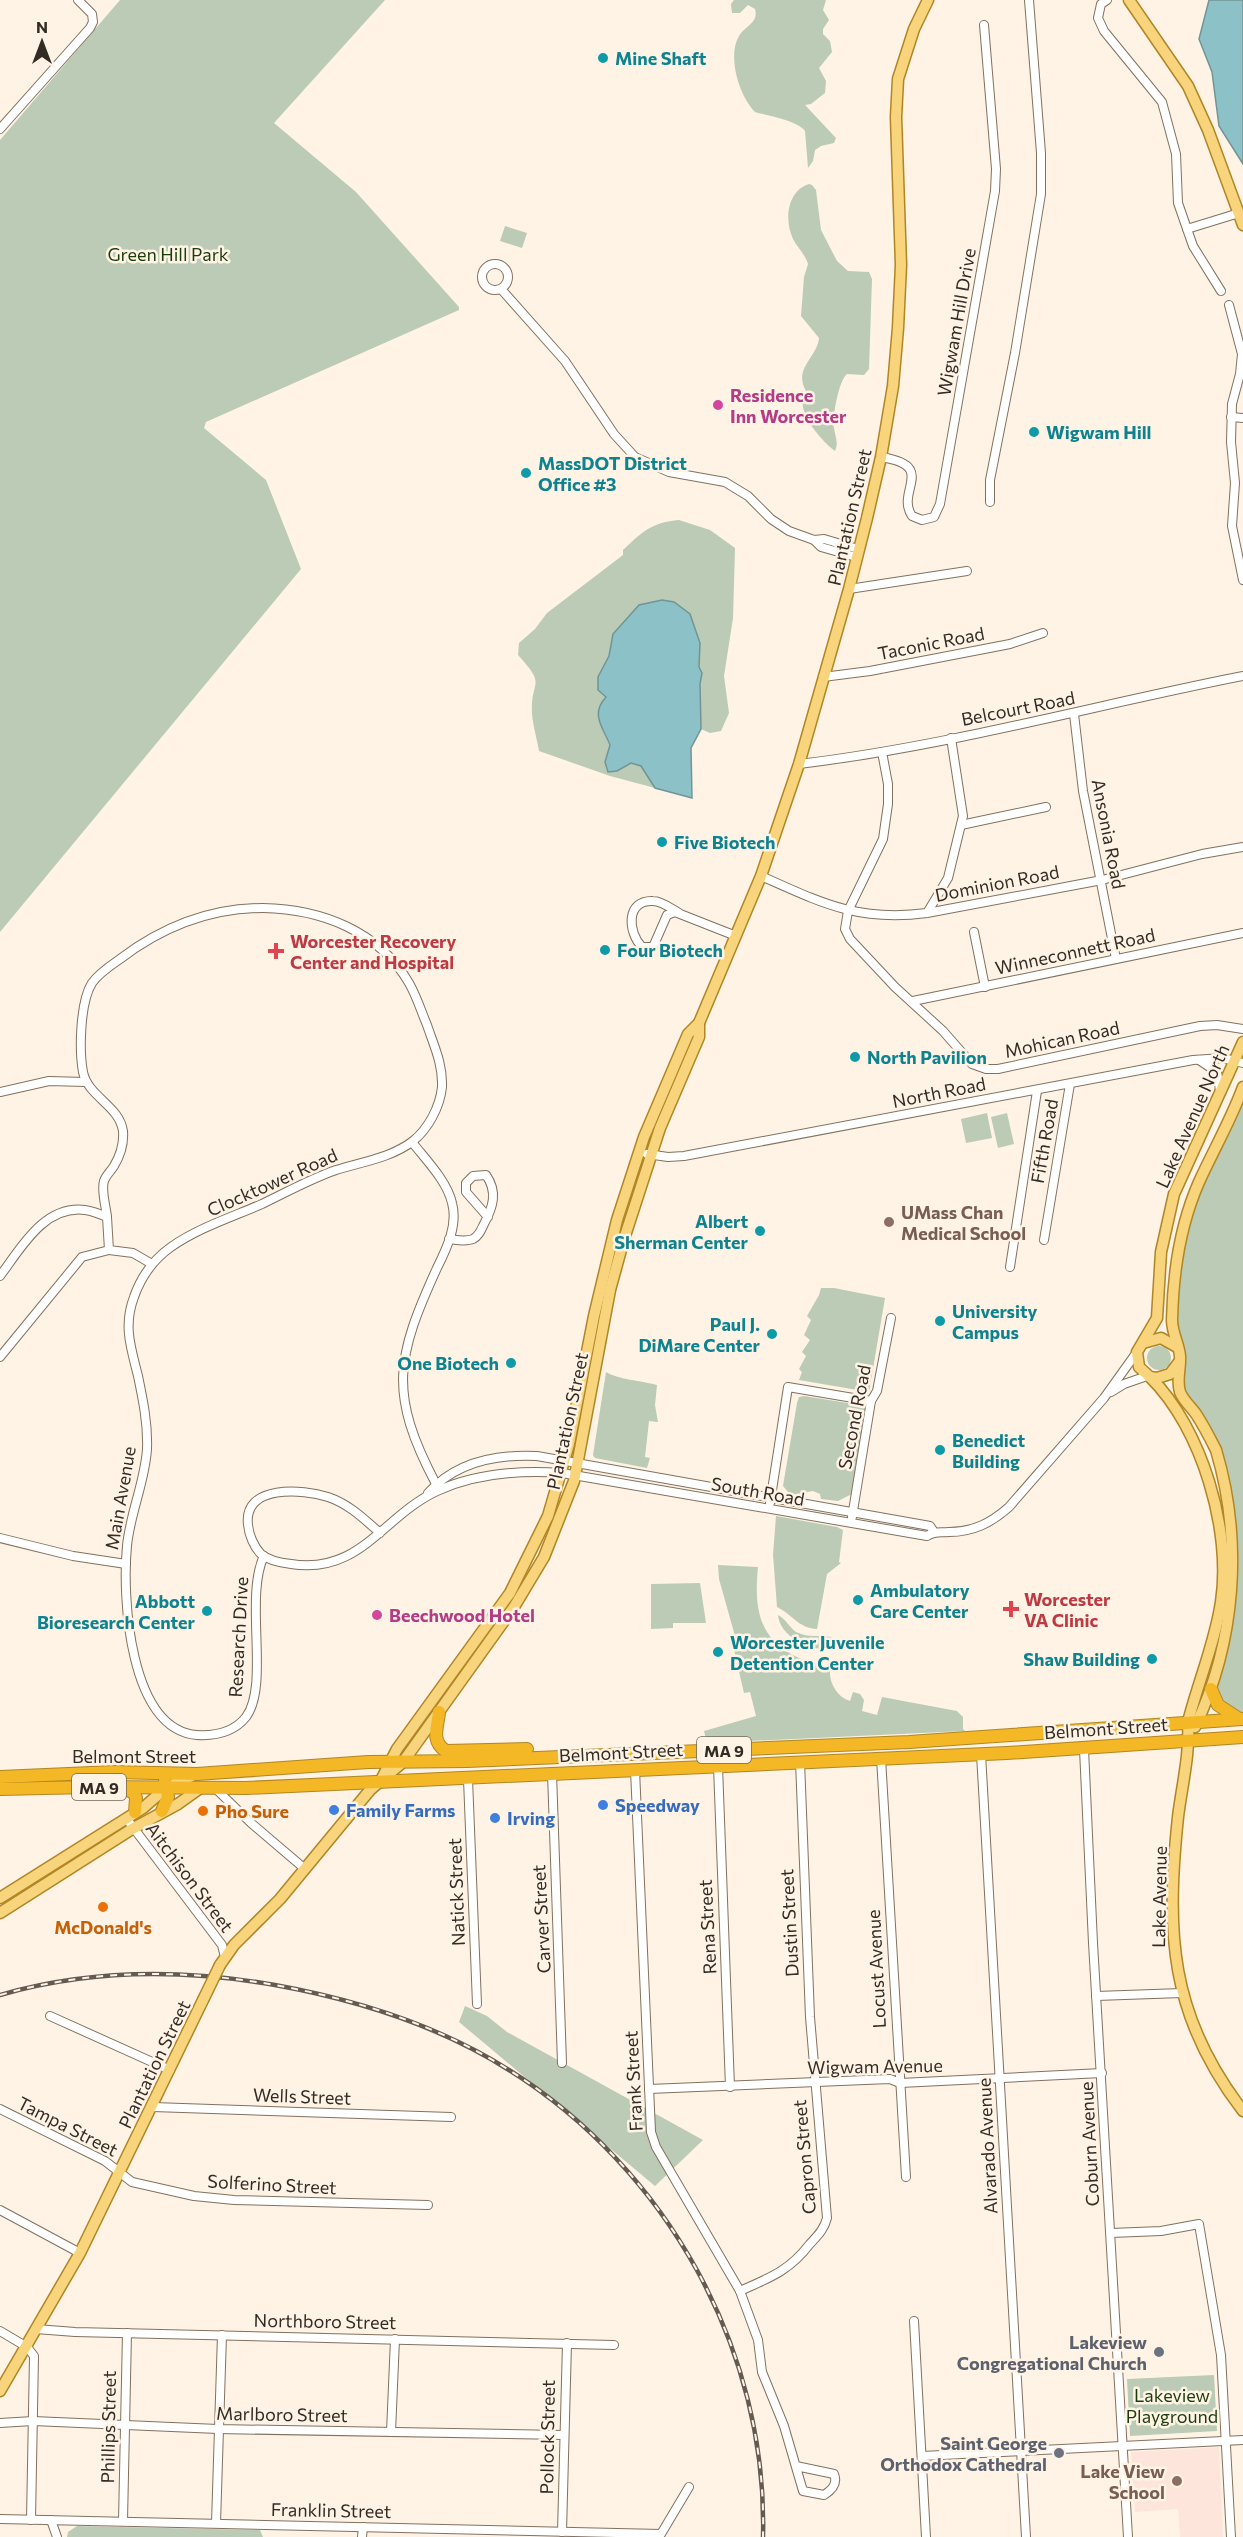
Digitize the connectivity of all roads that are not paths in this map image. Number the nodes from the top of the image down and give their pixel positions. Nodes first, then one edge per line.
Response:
1 (78, 0) edge
2 (928, 0) edge
3 (1029, 0) edge
4 (1107, 0) edge
5 (1130, 0) edge
6 (984, 26) dead end
7 (0, 129) edge
8 (1239, 213) junction
9 (1243, 225) edge
10 (1187, 229) junction
11 (501, 289) dead end
12 (1221, 291) dead end
13 (1228, 305) dead end
14 (1231, 417) junction
15 (1243, 417) edge
16 (881, 457) junction
17 (990, 502) dead end
18 (857, 553) junction
19 (967, 571) dead end
20 (1243, 580) edge
21 (849, 589) junction
22 (1043, 633) dead end
23 (1243, 676) edge
24 (823, 677) junction
25 (1074, 714) junction
26 (951, 738) junction
27 (882, 752) junction
28 (798, 764) junction
29 (1047, 807) dead end
30 (961, 825) junction
31 (1243, 848) edge
32 (761, 876) junction
33 (1102, 880) junction
34 (848, 911) junction
35 (680, 913) junction
36 (927, 913) junction
37 (974, 932) dead end
38 (1243, 933) edge
39 (736, 936) junction
40 (1116, 959) junction
41 (985, 987) junction
42 (913, 1001) junction
43 (699, 1023) junction
44 (1243, 1029) edge
45 (1243, 1041) edge
46 (1199, 1059) junction
47 (1239, 1061) edge
48 (86, 1082) junction
49 (1070, 1084) junction
50 (1243, 1088) edge
51 (1037, 1091) junction
52 (0, 1092) edge
53 (1220, 1094) junction
54 (412, 1142) junction
55 (641, 1152) junction
56 (653, 1156) junction
57 (107, 1217) junction
58 (488, 1217) junction
59 (450, 1239) junction
60 (1044, 1240) dead end
61 (109, 1250) junction
62 (1160, 1259) junction
63 (1177, 1261) junction
64 (152, 1264) junction
65 (1010, 1268) dead end
66 (0, 1276) edge
67 (891, 1317) dead end
68 (1177, 1347) junction
69 (1140, 1348) junction
70 (0, 1357) edge
71 (1180, 1359) junction
72 (1149, 1377) junction
73 (1104, 1398) junction
74 (871, 1401) junction
75 (563, 1468) junction
76 (576, 1470) junction
77 (436, 1484) junction
78 (771, 1498) junction
79 (422, 1500) junction
80 (769, 1510) junction
81 (853, 1512) junction
82 (851, 1523) junction
83 (934, 1532) junction
84 (380, 1533) junction
85 (0, 1538) edge
86 (264, 1556) junction
87 (126, 1564) junction
88 (1210, 1689) junction
89 (439, 1712) junction
90 (1241, 1719) edge
91 (1193, 1722) junction
92 (1243, 1737) edge
93 (1189, 1740) junction
94 (1084, 1749) junction
95 (981, 1754) junction
96 (589, 1755) junction
97 (881, 1758) junction
98 (800, 1761) junction
99 (388, 1762) junction
100 (403, 1762) junction
101 (718, 1766) junction
102 (634, 1770) junction
103 (160, 1772) junction
104 (552, 1773) junction
105 (197, 1774) junction
106 (0, 1777) edge
107 (468, 1779) junction
108 (380, 1782) junction
109 (120, 1786) junction
110 (167, 1787) junction
111 (0, 1789) edge
112 (199, 1789) junction
113 (216, 1789) junction
114 (162, 1811) junction
115 (130, 1815) junction
116 (132, 1829) junction
117 (305, 1869) junction
118 (0, 1898) edge
119 (0, 1913) edge
120 (222, 1961) junction
121 (1182, 1993) junction
122 (1096, 1996) junction
123 (477, 2004) dead end
124 (50, 2016) dead end
125 (562, 2063) dead end
126 (170, 2070) junction
127 (1101, 2073) junction
128 (1000, 2079) junction
129 (815, 2083) junction
130 (900, 2083) junction
131 (730, 2086) junction
132 (649, 2089) junction
133 (153, 2107) junction
134 (0, 2109) edge
135 (1243, 2111) edge
136 (451, 2117) dead end
137 (120, 2173) junction
138 (906, 2177) dead end
139 (428, 2205) dead end
140 (0, 2210) edge
141 (1111, 2233) junction
142 (81, 2253) junction
143 (740, 2291) junction
144 (914, 2320) dead end
145 (36, 2329) junction
146 (0, 2331) edge
147 (127, 2333) junction
148 (222, 2335) junction
149 (395, 2339) junction
150 (567, 2343) junction
151 (614, 2344) dead end
152 (27, 2347) junction
153 (0, 2391) edge
154 (33, 2421) junction
155 (0, 2423) edge
156 (125, 2427) junction
157 (218, 2429) junction
158 (391, 2432) junction
159 (564, 2435) junction
160 (1243, 2440) edge
161 (1226, 2441) junction
162 (1123, 2446) junction
163 (1021, 2451) junction
164 (921, 2456) junction
165 (796, 2466) junction
166 (689, 2487) dead end
167 (0, 2519) edge
168 (31, 2520) junction
169 (51, 2520) junction
170 (123, 2521) junction
171 (216, 2523) junction
172 (363, 2527) junction
173 (562, 2532) junction
174 (438, 2533) edge
175 (539, 2534) edge
176 (594, 2535) edge
177 (57, 2537) edge
178 (362, 2537) edge
179 (926, 2537) edge
180 (1026, 2537) edge
181 (1128, 2537) edge
182 (1231, 2537) edge

1 - 7 street
2 - 16 main road, Plantation Street
3 - 17 street
4 - 10 street
5 - 8 main road
6 - 16 street, Wigwam Hill Drive
8 - 9 main road
8 - 10 street
10 - 12 street
11 - 18 street
13 - 14 street
14 - 15 street
14 - 20 street
16 - 18 main road, Plantation Street
18 - 21 main road, Plantation Street
19 - 21 street
21 - 24 main road, Plantation Street
22 - 24 street, Taconic Road
23 - 25 street, Belcourt Road
24 - 28 main road, Plantation Street
25 - 26 street, Belcourt Road
25 - 33 street, Ansonia Road
26 - 27 street, Belcourt Road
26 - 30 street
27 - 28 street, Belcourt Road
27 - 34 street
28 - 32 main road, Plantation Street
29 - 30 street
30 - 36 street
31 - 33 street, Dominion Road
32 - 34 street, Dominion Road
32 - 39 main road, Plantation Street
33 - 36 street, Dominion Road
33 - 40 street, Ansonia Road
34 - 36 street, Dominion Road
34 - 42 street, Mohican Road
35 - 35 street
35 - 39 street
37 - 41 street
38 - 40 street, Winneconnett Road
39 - 43 main road, Plantation Street
40 - 41 street, Winneconnett Road
41 - 42 street, Winneconnett Road
42 - 44 street, Mohican Road
43 - 55 main road, Plantation Street
43 - 56 main road, Plantation Street
45 - 47 main road, Lake Avenue North
46 - 47 street, North Road
46 - 49 street, North Road
46 - 53 street
47 - 53 main road, Lake Avenue North
48 - 52 street
48 - 54 street, Clocktower Road
48 - 57 street
49 - 51 street, North Road
49 - 60 street, Fifth Road
50 - 63 main road, Lake Avenue North
51 - 56 street, North Road
51 - 65 street
53 - 62 main road, Lake Avenue North
54 - 59 street
54 - 64 street, Clocktower Road
55 - 56 street, North Road
55 - 75 main road, Plantation Street
56 - 76 main road, Plantation Street
57 - 61 street
57 - 66 street
58 - 58 street
58 - 59 street
59 - 77 street
61 - 64 street
61 - 70 street
62 - 63 street
62 - 69 main road, Lake Avenue North
63 - 68 main road, Lake Avenue North
64 - 87 street, Main Avenue
67 - 74 street, Second Road
68 - 69 main road
68 - 71 main road
69 - 72 main road
69 - 73 street, South Road
71 - 72 main road
71 - 88 main road
72 - 73 street, South Road
72 - 91 main road
73 - 83 street, South Road
74 - 78 street
74 - 81 street, Second Road
75 - 76 street, Research Drive
75 - 77 street, Research Drive
75 - 79 street, Research Drive
75 - 99 main road, Plantation Street
76 - 78 street, South Road
76 - 80 street, South Road
76 - 89 main road, Plantation Street
77 - 79 street, Research Drive
78 - 80 street
78 - 81 street, South Road
79 - 84 street, Research Drive
80 - 82 street, South Road
81 - 82 street, Second Road
81 - 83 street, South Road
82 - 83 street, South Road
84 - 86 street, Research Drive
84 - 86 street, Research Drive
85 - 87 street
86 - 87 street, Research Drive
88 - 90 highway
88 - 91 main road
89 - 96 highway
89 - 100 main road, Plantation Street
90 - 91 highway, Belmont Street / MA 9
91 - 93 main road
91 - 96 highway, Belmont Street / MA 9
92 - 93 highway, Belmont Street / MA 9
93 - 94 highway, Belmont Street / MA 9
93 - 121 main road, Lake Avenue
94 - 95 highway, Belmont Street / MA 9
94 - 122 street, Coburn Avenue
95 - 97 highway, Belmont Street / MA 9
95 - 128 street, Alvarado Avenue
96 - 100 highway, Belmont Street / MA 9
97 - 98 highway, Belmont Street / MA 9
97 - 130 street, Locust Avenue
98 - 101 highway, Belmont Street / MA 9
98 - 129 street, Dustin Street
99 - 100 highway, Belmont Street / MA 9
99 - 105 highway, Belmont Street / MA 9
99 - 108 main road, Plantation Street
100 - 108 main road, Plantation Street
101 - 102 highway, Belmont Street / MA 9
101 - 131 street, Rena Street
102 - 104 highway, Belmont Street / MA 9
102 - 132 street, Frank Street
103 - 105 highway, Belmont Street / MA 9
103 - 106 highway, Belmont Street / MA 9
103 - 110 highway
104 - 107 highway, Belmont Street / MA 9
104 - 125 street, Carver Street
105 - 110 main road
107 - 108 highway, Belmont Street / MA 9
107 - 123 street, Natick Street
108 - 113 highway, Belmont Street / MA 9
108 - 117 main road, Plantation Street
109 - 110 highway, Belmont Street / MA 9
109 - 111 highway, Belmont Street / MA 9
109 - 115 highway
110 - 112 highway, Belmont Street / MA 9
110 - 114 highway
110 - 115 main road
112 - 113 highway, Belmont Street / MA 9
112 - 114 main road
113 - 117 street
114 - 116 main road
115 - 116 street, Aitchison Street
115 - 118 main road
116 - 119 main road
116 - 120 street, Aitchison Street
117 - 120 main road, Plantation Street
120 - 126 main road, Plantation Street, bridge
121 - 122 street
121 - 135 main road, Lake Avenue
122 - 127 street, Coburn Avenue
124 - 126 street
126 - 133 main road, Plantation Street
127 - 128 street, Wigwam Avenue
127 - 141 street, Coburn Avenue
128 - 130 street, Wigwam Avenue
128 - 163 street, Alvarado Avenue
129 - 130 street, Wigwam Avenue
129 - 131 street, Wigwam Avenue
129 - 143 street, Capron Street
130 - 138 street, Locust Avenue
131 - 132 street, Wigwam Avenue
132 - 143 street, Frank Street
133 - 136 street, Wells Street
133 - 137 main road, Plantation Street
134 - 137 street, Tampa Street
137 - 139 street, Solferino Street
137 - 142 main road, Plantation Street
140 - 142 street
141 - 161 street
141 - 162 street, Coburn Avenue
142 - 145 main road, Plantation Street
143 - 165 street, Frank Street
144 - 164 street
145 - 147 street, Northboro Street
145 - 152 main road, Plantation Street
146 - 152 street
147 - 148 street, Northboro Street
147 - 156 street, Phillips Street
148 - 149 street, Northboro Street
148 - 157 street
149 - 150 street, Northboro Street
149 - 158 street
150 - 151 street, Northboro Street
150 - 159 street, Pollock Street
152 - 153 main road, Plantation Street
152 - 154 street
154 - 155 street, Marlboro Street
154 - 156 street, Marlboro Street
154 - 168 street
156 - 157 street, Marlboro Street
156 - 170 street, Phillips Street
157 - 158 street, Marlboro Street
157 - 171 street
158 - 159 street, Marlboro Street
159 - 173 street, Pollock Street
160 - 161 street
161 - 162 street
161 - 182 street
162 - 163 street
162 - 181 street, Coburn Avenue
163 - 164 street
163 - 180 street, Alvarado Avenue
164 - 179 street
165 - 165 street, Frank Street
166 - 176 street, Franklin Street
167 - 168 street, Franklin Street
168 - 169 street, Franklin Street
169 - 170 street, Franklin Street
169 - 177 street
170 - 171 street, Franklin Street
171 - 172 street, Franklin Street
172 - 174 street, Franklin Street
172 - 178 street
173 - 175 street, Franklin Street
173 - 176 street, Franklin Street
174 - 175 street, Franklin Street

